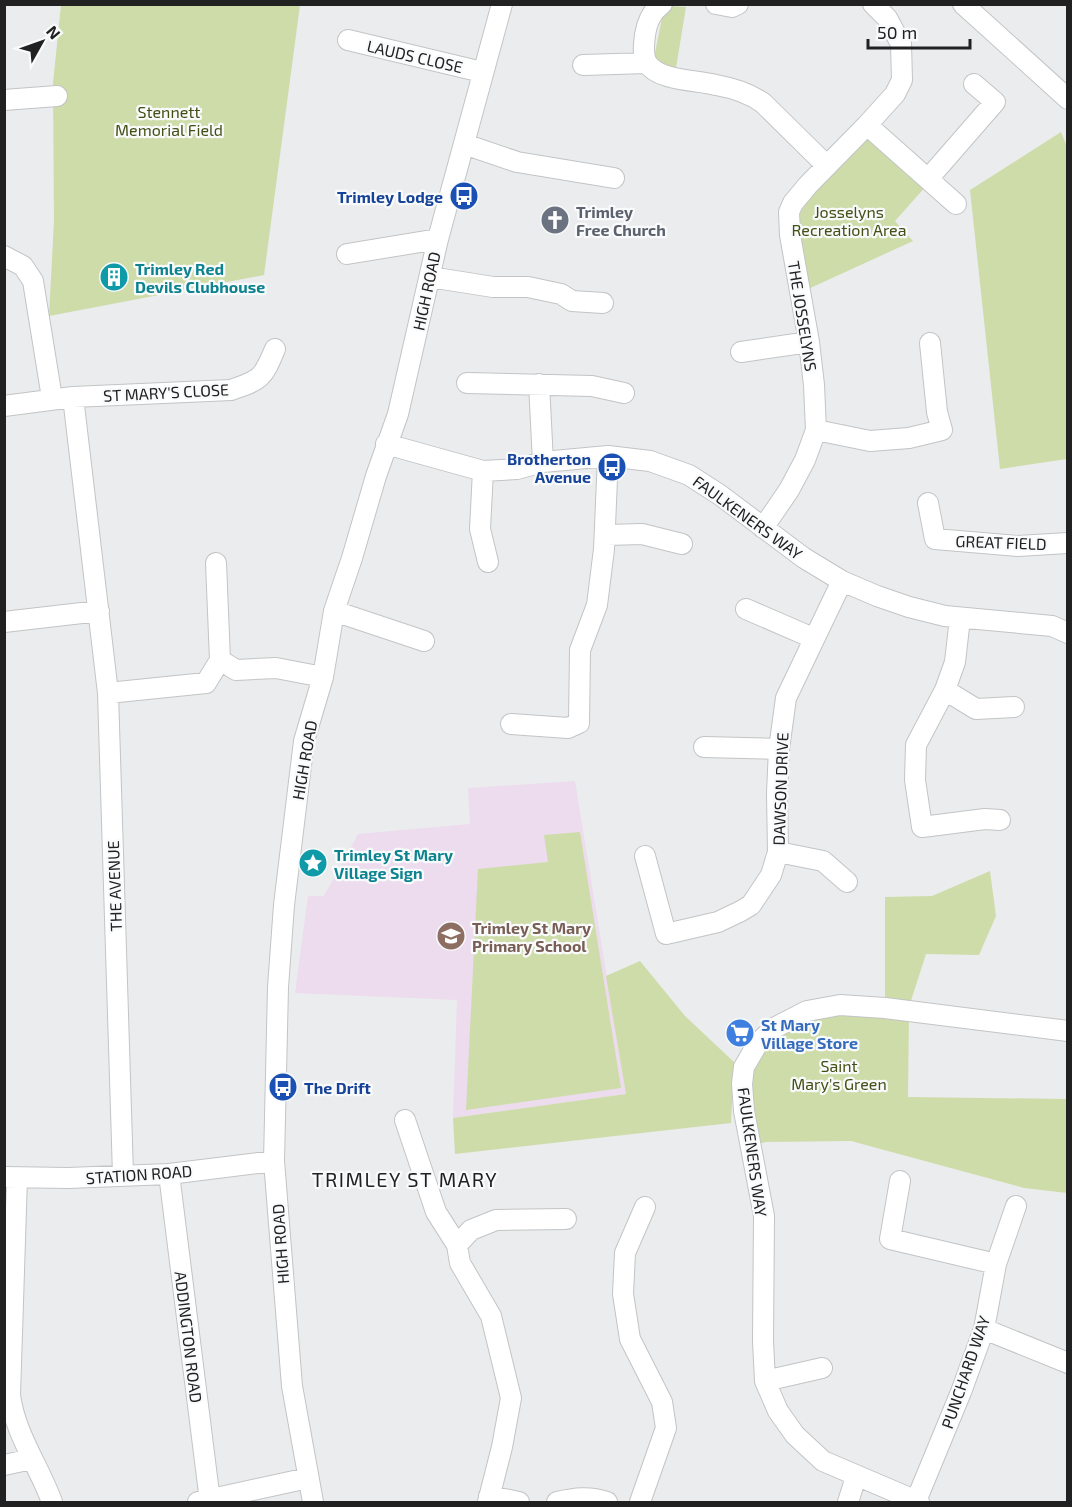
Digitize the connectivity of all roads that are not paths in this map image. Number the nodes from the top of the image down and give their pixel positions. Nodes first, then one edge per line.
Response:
1 (502, 4) edge
2 (662, 4) edge
3 (716, 4) edge
4 (738, 4) edge
5 (873, 4) edge
6 (963, 4) edge
7 (348, 40) dead end
8 (647, 63) junction
9 (583, 65) dead end
10 (482, 72) junction
11 (974, 84) dead end
12 (57, 96) dead end
13 (1068, 99) edge
14 (4, 100) edge
15 (867, 125) junction
16 (464, 144) junction
17 (827, 166) junction
18 (614, 178) dead end
19 (928, 179) junction
20 (956, 204) dead end
21 (438, 239) junction
22 (347, 254) dead end
23 (4, 256) edge
24 (430, 277) junction
25 (603, 303) dead end
26 (809, 342) junction
27 (930, 343) dead end
28 (275, 349) dead end
29 (741, 352) dead end
30 (467, 383) dead end
31 (539, 384) junction
32 (624, 393) dead end
33 (73, 397) junction
34 (52, 398) junction
35 (4, 406) edge
36 (816, 430) junction
37 (386, 444) junction
38 (608, 456) junction
39 (543, 462) junction
40 (483, 471) junction
41 (928, 503) dead end
42 (763, 528) junction
43 (606, 535) junction
44 (1068, 543) edge
45 (682, 544) dead end
46 (488, 562) dead end
47 (216, 563) dead end
48 (842, 580) junction
49 (746, 609) dead end
50 (334, 611) junction
51 (99, 612) junction
52 (960, 618) junction
53 (4, 621) edge
54 (1068, 633) edge
55 (813, 638) junction
56 (424, 641) dead end
57 (220, 660) junction
58 (323, 677) junction
59 (945, 690) junction
60 (108, 693) junction
61 (1014, 707) dead end
62 (511, 724) dead end
63 (704, 747) dead end
64 (779, 749) junction
65 (1000, 820) dead end
66 (778, 852) junction
67 (645, 856) dead end
68 (847, 882) dead end
69 (1068, 1031) edge
70 (405, 1120) dead end
71 (274, 1161) junction
72 (169, 1174) junction
73 (123, 1175) junction
74 (11, 1177) edge
75 (900, 1181) dead end
76 (645, 1206) dead end
77 (1016, 1206) dead end
78 (566, 1219) dead end
79 (457, 1245) junction
80 (996, 1264) junction
81 (984, 1329) junction
82 (1068, 1363) edge
83 (822, 1368) dead end
84 (765, 1381) junction
85 (32, 1459) junction
86 (4, 1465) edge
87 (856, 1477) junction
88 (308, 1478) junction
89 (488, 1499) edge
90 (204, 1502) edge
91 (918, 1502) edge
92 (52, 1503) edge
93 (313, 1503) edge
94 (519, 1503) edge
95 (557, 1503) edge
96 (607, 1503) edge
97 (640, 1503) edge
98 (848, 1503) edge

1 - 10 street, HIGH ROAD
2 - 8 street
3 - 4 street
5 - 15 street, THE JOSSELYNS
6 - 13 street
7 - 10 street, LAUDS CLOSE
8 - 9 street
8 - 17 street
10 - 16 street, HIGH ROAD
11 - 19 street
12 - 14 street
15 - 17 street, THE JOSSELYNS
15 - 19 street
16 - 18 street
16 - 21 street, HIGH ROAD
17 - 26 street, THE JOSSELYNS
19 - 20 street
21 - 22 street
21 - 24 street, HIGH ROAD
23 - 34 street
24 - 25 street
24 - 37 street, HIGH ROAD
26 - 29 street
26 - 36 street, THE JOSSELYNS
27 - 36 street
28 - 33 street, ST MARY'S CLOSE
30 - 31 street
31 - 32 street
31 - 39 street
33 - 34 street, ST MARY'S CLOSE
33 - 51 street
34 - 35 street, ST MARY'S CLOSE
36 - 42 street, THE JOSSELYNS
37 - 40 street, FAULKENERS WAY
37 - 50 street, HIGH ROAD
38 - 39 street, FAULKENERS WAY
38 - 42 street, FAULKENERS WAY
38 - 43 street
39 - 40 street, FAULKENERS WAY
40 - 46 street
41 - 44 street, GREAT FIELD
42 - 48 street, FAULKENERS WAY
43 - 45 street
43 - 62 street
47 - 57 street
48 - 52 street, FAULKENERS WAY
48 - 55 street, DAWSON DRIVE
49 - 55 street
50 - 56 street
50 - 58 street, HIGH ROAD
51 - 53 street
51 - 60 street
52 - 54 street, FAULKENERS WAY
52 - 59 street
55 - 64 street, DAWSON DRIVE
57 - 58 street
57 - 60 street
58 - 71 street, HIGH ROAD
59 - 61 street
59 - 65 street
60 - 73 street, THE AVENUE
63 - 64 street
64 - 66 street, DAWSON DRIVE
66 - 67 street, DAWSON DRIVE
66 - 68 street
69 - 84 street, FAULKENERS WAY
70 - 79 street
71 - 72 street, STATION ROAD
71 - 88 street, HIGH ROAD
72 - 73 street, STATION ROAD
72 - 90 street, ADDINGTON ROAD
73 - 74 street, STATION ROAD
74 - 85 street
75 - 80 street
76 - 97 street
77 - 80 street, PUNCHARD WAY
78 - 79 street
79 - 89 street
80 - 81 street, PUNCHARD WAY
81 - 82 street
81 - 91 street, PUNCHARD WAY
83 - 84 street
84 - 87 street, FAULKENERS WAY
85 - 86 street
85 - 92 street
87 - 91 street, FAULKENERS WAY
87 - 98 street
88 - 90 street
88 - 93 street, HIGH ROAD
89 - 94 street
95 - 96 street

